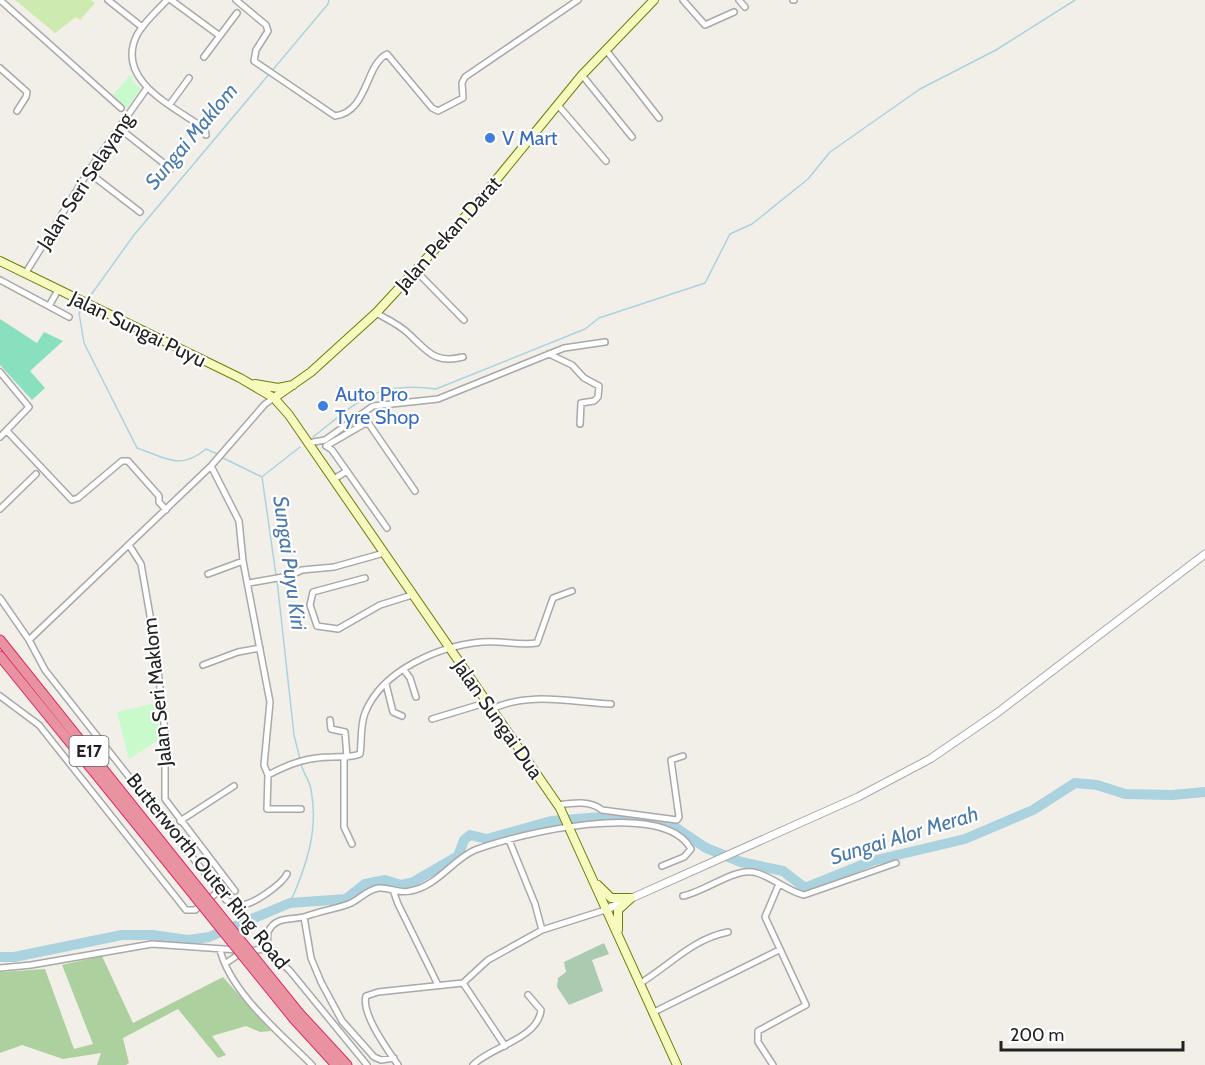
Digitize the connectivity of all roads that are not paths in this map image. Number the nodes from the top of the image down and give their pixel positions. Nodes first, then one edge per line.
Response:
1 (0, 0) edge
2 (108, 0) edge
3 (167, 0) edge
4 (171, 0) edge
5 (236, 0) edge
6 (578, 0) edge
7 (654, 0) edge
8 (683, 0) edge
9 (739, 0) edge
10 (745, 7) dead end
11 (734, 12) dead end
12 (237, 13) dead end
13 (142, 27) junction
14 (220, 36) junction
15 (606, 50) junction
16 (204, 57) dead end
17 (0, 68) edge
18 (582, 75) junction
19 (189, 78) dead end
20 (147, 88) junction
21 (170, 104) junction
22 (557, 104) junction
23 (121, 108) dead end
24 (16, 111) dead end
25 (659, 118) dead end
26 (118, 128) junction
27 (206, 135) dead end
28 (632, 137) dead end
29 (606, 161) dead end
30 (171, 169) dead end
31 (87, 172) junction
32 (140, 212) dead end
33 (0, 261) edge
34 (416, 271) junction
35 (25, 274) junction
36 (0, 280) edge
37 (58, 290) junction
38 (49, 306) junction
39 (376, 313) junction
40 (69, 317) dead end
41 (464, 320) dead end
42 (605, 342) dead end
43 (549, 354) junction
44 (463, 357) dead end
45 (0, 372) edge
46 (240, 378) junction
47 (292, 388) junction
48 (274, 398) junction
49 (289, 415) junction
50 (580, 424) dead end
51 (7, 430) junction
52 (0, 437) edge
53 (308, 443) junction
54 (326, 443) junction
55 (321, 461) junction
56 (213, 465) junction
57 (347, 471) junction
58 (36, 474) dead end
59 (334, 479) junction
60 (415, 491) dead end
61 (0, 509) edge
62 (166, 510) junction
63 (387, 528) dead end
64 (129, 545) junction
65 (384, 553) junction
66 (1205, 554) edge
67 (243, 561) junction
68 (208, 574) dead end
69 (364, 578) dead end
70 (249, 583) junction
71 (572, 591) dead end
72 (412, 595) junction
73 (0, 598) edge
74 (0, 640) edge
75 (29, 640) junction
76 (260, 648) junction
77 (450, 650) junction
78 (0, 656) edge
79 (204, 665) dead end
80 (404, 670) junction
81 (386, 684) junction
82 (0, 696) edge
83 (416, 697) dead end
84 (611, 704) dead end
85 (488, 706) junction
86 (402, 716) dead end
87 (432, 718) dead end
88 (330, 720) dead end
89 (683, 756) dead end
90 (346, 758) junction
91 (268, 775) junction
92 (234, 786) dead end
93 (559, 806) junction
94 (301, 809) dead end
95 (180, 821) junction
96 (569, 826) junction
97 (509, 840) junction
98 (352, 844) dead end
99 (896, 863) dead end
100 (175, 866) junction
101 (662, 866) dead end
102 (287, 874) dead end
103 (590, 874) junction
104 (779, 884) junction
105 (393, 890) junction
106 (219, 891) junction
107 (235, 891) dead end
108 (683, 896) dead end
109 (631, 898) junction
110 (605, 910) junction
111 (304, 917) junction
112 (542, 930) junction
113 (728, 932) dead end
114 (619, 939) junction
115 (267, 949) junction
116 (220, 950) junction
117 (779, 950) junction
118 (244, 951) junction
119 (226, 963) junction
120 (0, 968) edge
121 (463, 983) junction
122 (639, 984) junction
123 (438, 985) junction
124 (528, 995) dead end
125 (652, 1013) junction
126 (297, 1016) junction
127 (505, 1046) junction
128 (394, 1058) junction
129 (312, 1065) edge
130 (336, 1065) edge
131 (347, 1065) edge
132 (367, 1065) edge
133 (398, 1065) edge
134 (473, 1065) edge
135 (677, 1065) edge
136 (773, 1065) edge

1 - 23 street
2 - 13 street
3 - 13 street
4 - 14 street
5 - 6 street
7 - 15 main road, Jalan Pekan Darat
8 - 11 street
9 - 10 street
12 - 14 street
13 - 20 street
14 - 16 street
15 - 18 main road, Jalan Pekan Darat
15 - 25 street
17 - 24 street
18 - 22 main road, Jalan Pekan Darat
18 - 28 street
19 - 21 street
20 - 21 street
20 - 26 street, Jalan Seri Selayang
21 - 27 street
22 - 29 street
22 - 34 main road, Jalan Pekan Darat
26 - 30 street
26 - 31 street, Jalan Seri Selayang
31 - 32 street
31 - 35 street, Jalan Seri Selayang
33 - 35 main road, Jalan Sungai Puyu
34 - 39 main road, Jalan Pekan Darat
34 - 41 street
35 - 37 main road, Jalan Sungai Puyu
36 - 38 street
37 - 38 street
37 - 46 main road, Jalan Sungai Puyu
38 - 40 street
39 - 44 street
39 - 47 main road, Jalan Pekan Darat
42 - 43 street
43 - 50 street
43 - 54 street
45 - 51 street
46 - 47 main road
46 - 48 main road, Jalan Sungai Puyu
47 - 48 main road, Jalan Pekan Darat
47 - 49 main road
48 - 49 main road, Jalan Sungai Dua
48 - 56 street
49 - 53 main road, Jalan Sungai Dua
51 - 52 street
51 - 62 street
53 - 54 street
53 - 55 main road, Jalan Sungai Dua
54 - 55 street
54 - 57 street
54 - 60 street
55 - 59 main road, Jalan Sungai Dua
56 - 62 street
56 - 67 street
57 - 59 street
57 - 63 street
58 - 61 street
59 - 65 main road, Jalan Sungai Dua
62 - 64 street
64 - 75 street
64 - 95 street, Jalan Seri Maklom
65 - 70 street
65 - 72 main road, Jalan Sungai Dua
66 - 109 street
67 - 68 street
67 - 70 street
69 - 72 street
70 - 76 street
71 - 77 street
72 - 77 main road, Jalan Sungai Dua
73 - 75 street
74 - 100 highway, Butterworth Outer Ring Road / E17
75 - 106 street
76 - 79 street
76 - 91 street
77 - 80 street
77 - 85 main road, Jalan Sungai Dua
78 - 100 highway, Butterworth Outer Ring Road / E17
80 - 81 street
80 - 83 street
81 - 86 street
81 - 90 street
82 - 106 street
84 - 85 street
85 - 87 street
85 - 93 main road, Jalan Sungai Dua
88 - 90 street
89 - 93 street
90 - 91 street
90 - 98 street
91 - 94 street
92 - 95 street
93 - 96 main road, Jalan Sungai Dua
95 - 107 street, Jalan Seri Maklom
96 - 97 street
96 - 101 street
96 - 103 main road, Jalan Sungai Dua
97 - 105 street
97 - 112 street
99 - 104 street
100 - 126 highway, Butterworth Outer Ring Road / E17, bridge
102 - 106 street
103 - 109 main road
103 - 110 main road, Jalan Sungai Dua
104 - 108 street
104 - 117 street
105 - 111 street
105 - 123 street
109 - 110 street
109 - 114 main road
110 - 112 street
110 - 114 main road, Jalan Sungai Dua
111 - 115 street
111 - 128 street
112 - 121 street
113 - 122 street
114 - 122 main road, Jalan Sungai Dua
115 - 118 street
115 - 132 street
116 - 118 street
116 - 119 street
116 - 120 street
117 - 125 street
117 - 136 street
118 - 119 street
119 - 129 street
121 - 123 street
121 - 127 street
122 - 125 main road, Jalan Sungai Dua
123 - 128 street
124 - 127 street
125 - 135 main road, Jalan Sungai Dua
126 - 130 highway, Butterworth Outer Ring Road / E17
126 - 131 highway, Butterworth Outer Ring Road / E17
127 - 134 street
128 - 133 street

